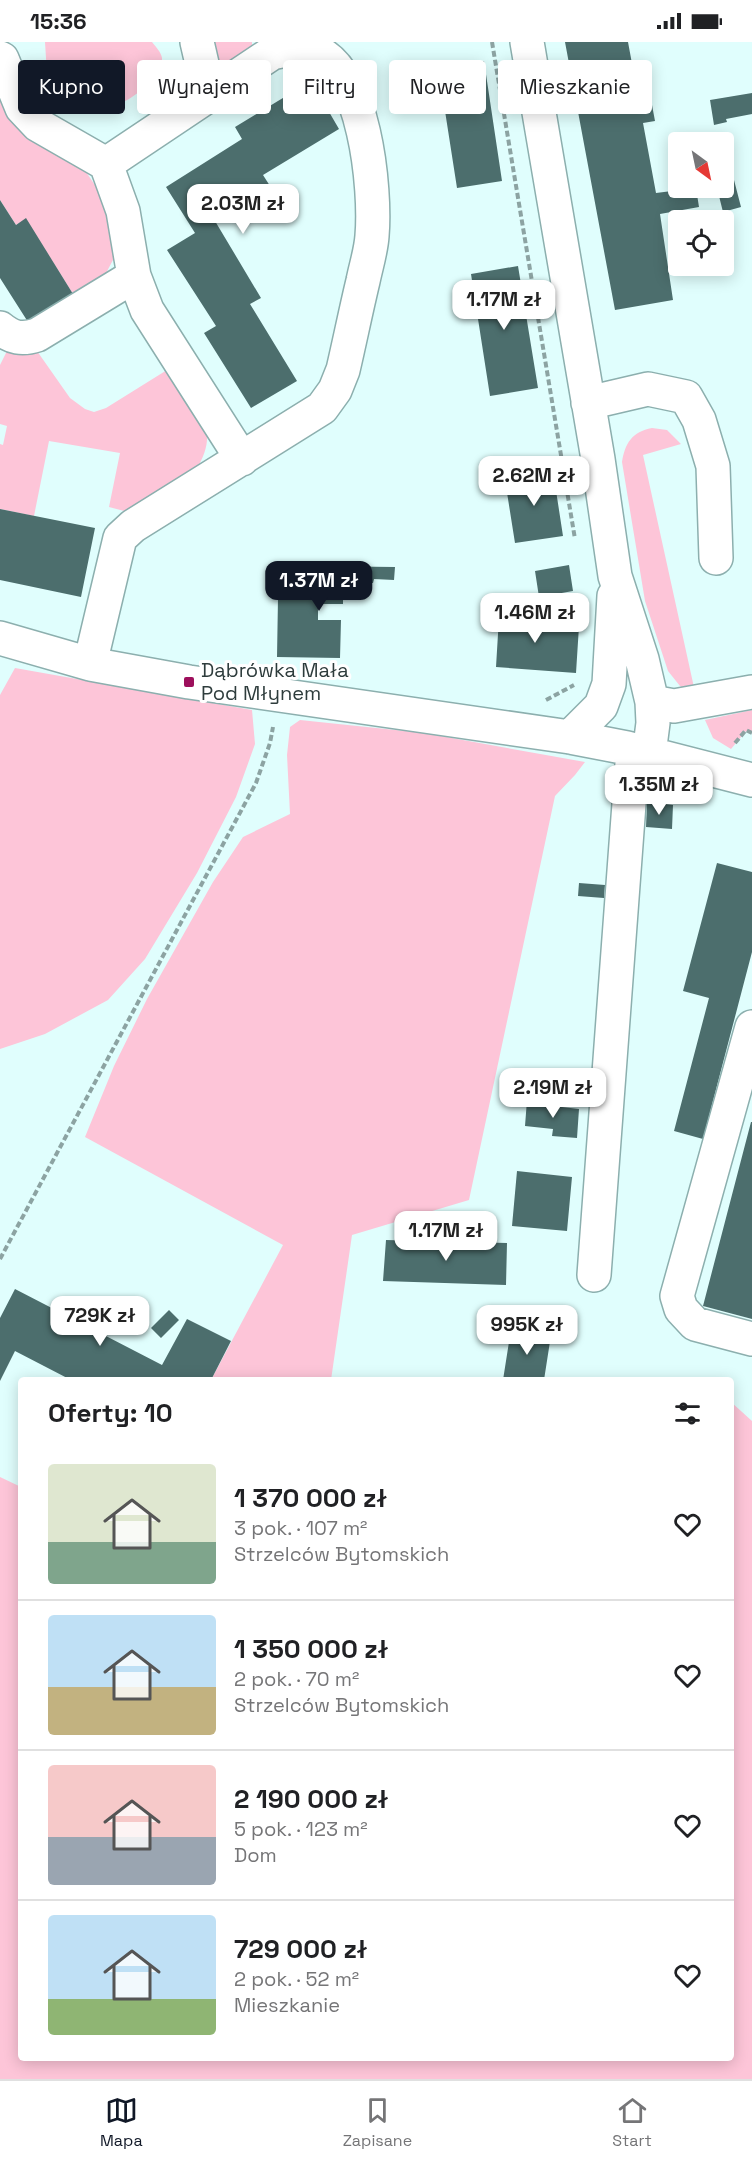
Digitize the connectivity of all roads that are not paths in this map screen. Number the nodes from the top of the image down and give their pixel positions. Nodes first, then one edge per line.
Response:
1 (197, 42) edge
2 (527, 42) edge
3 (1, 53) edge
4 (201, 60) edge
5 (261, 60) edge
6 (180, 114) edge
7 (106, 164) junction
8 (134, 276) junction
9 (0, 328) edge
10 (588, 403) junction
11 (242, 459) junction
12 (716, 558) dead end
13 (615, 576) junction
14 (0, 638) edge
15 (90, 663) junction
16 (593, 684) junction
17 (752, 692) edge
18 (652, 702) junction
19 (570, 737) junction
20 (636, 751) junction
21 (752, 780) edge
22 (752, 1027) edge
23 (594, 1275) dead end
24 (752, 1339) edge

1 - 4 street
2 - 10 street
3 - 7 street
5 - 11 street
6 - 7 street
7 - 8 street
8 - 9 street
8 - 11 street
10 - 12 street
10 - 13 street
11 - 15 street
13 - 16 street
13 - 18 street
14 - 15 street
15 - 19 street
16 - 19 street
16 - 20 street
17 - 18 street
18 - 20 street
19 - 20 street
20 - 21 street
20 - 23 street
22 - 24 street

